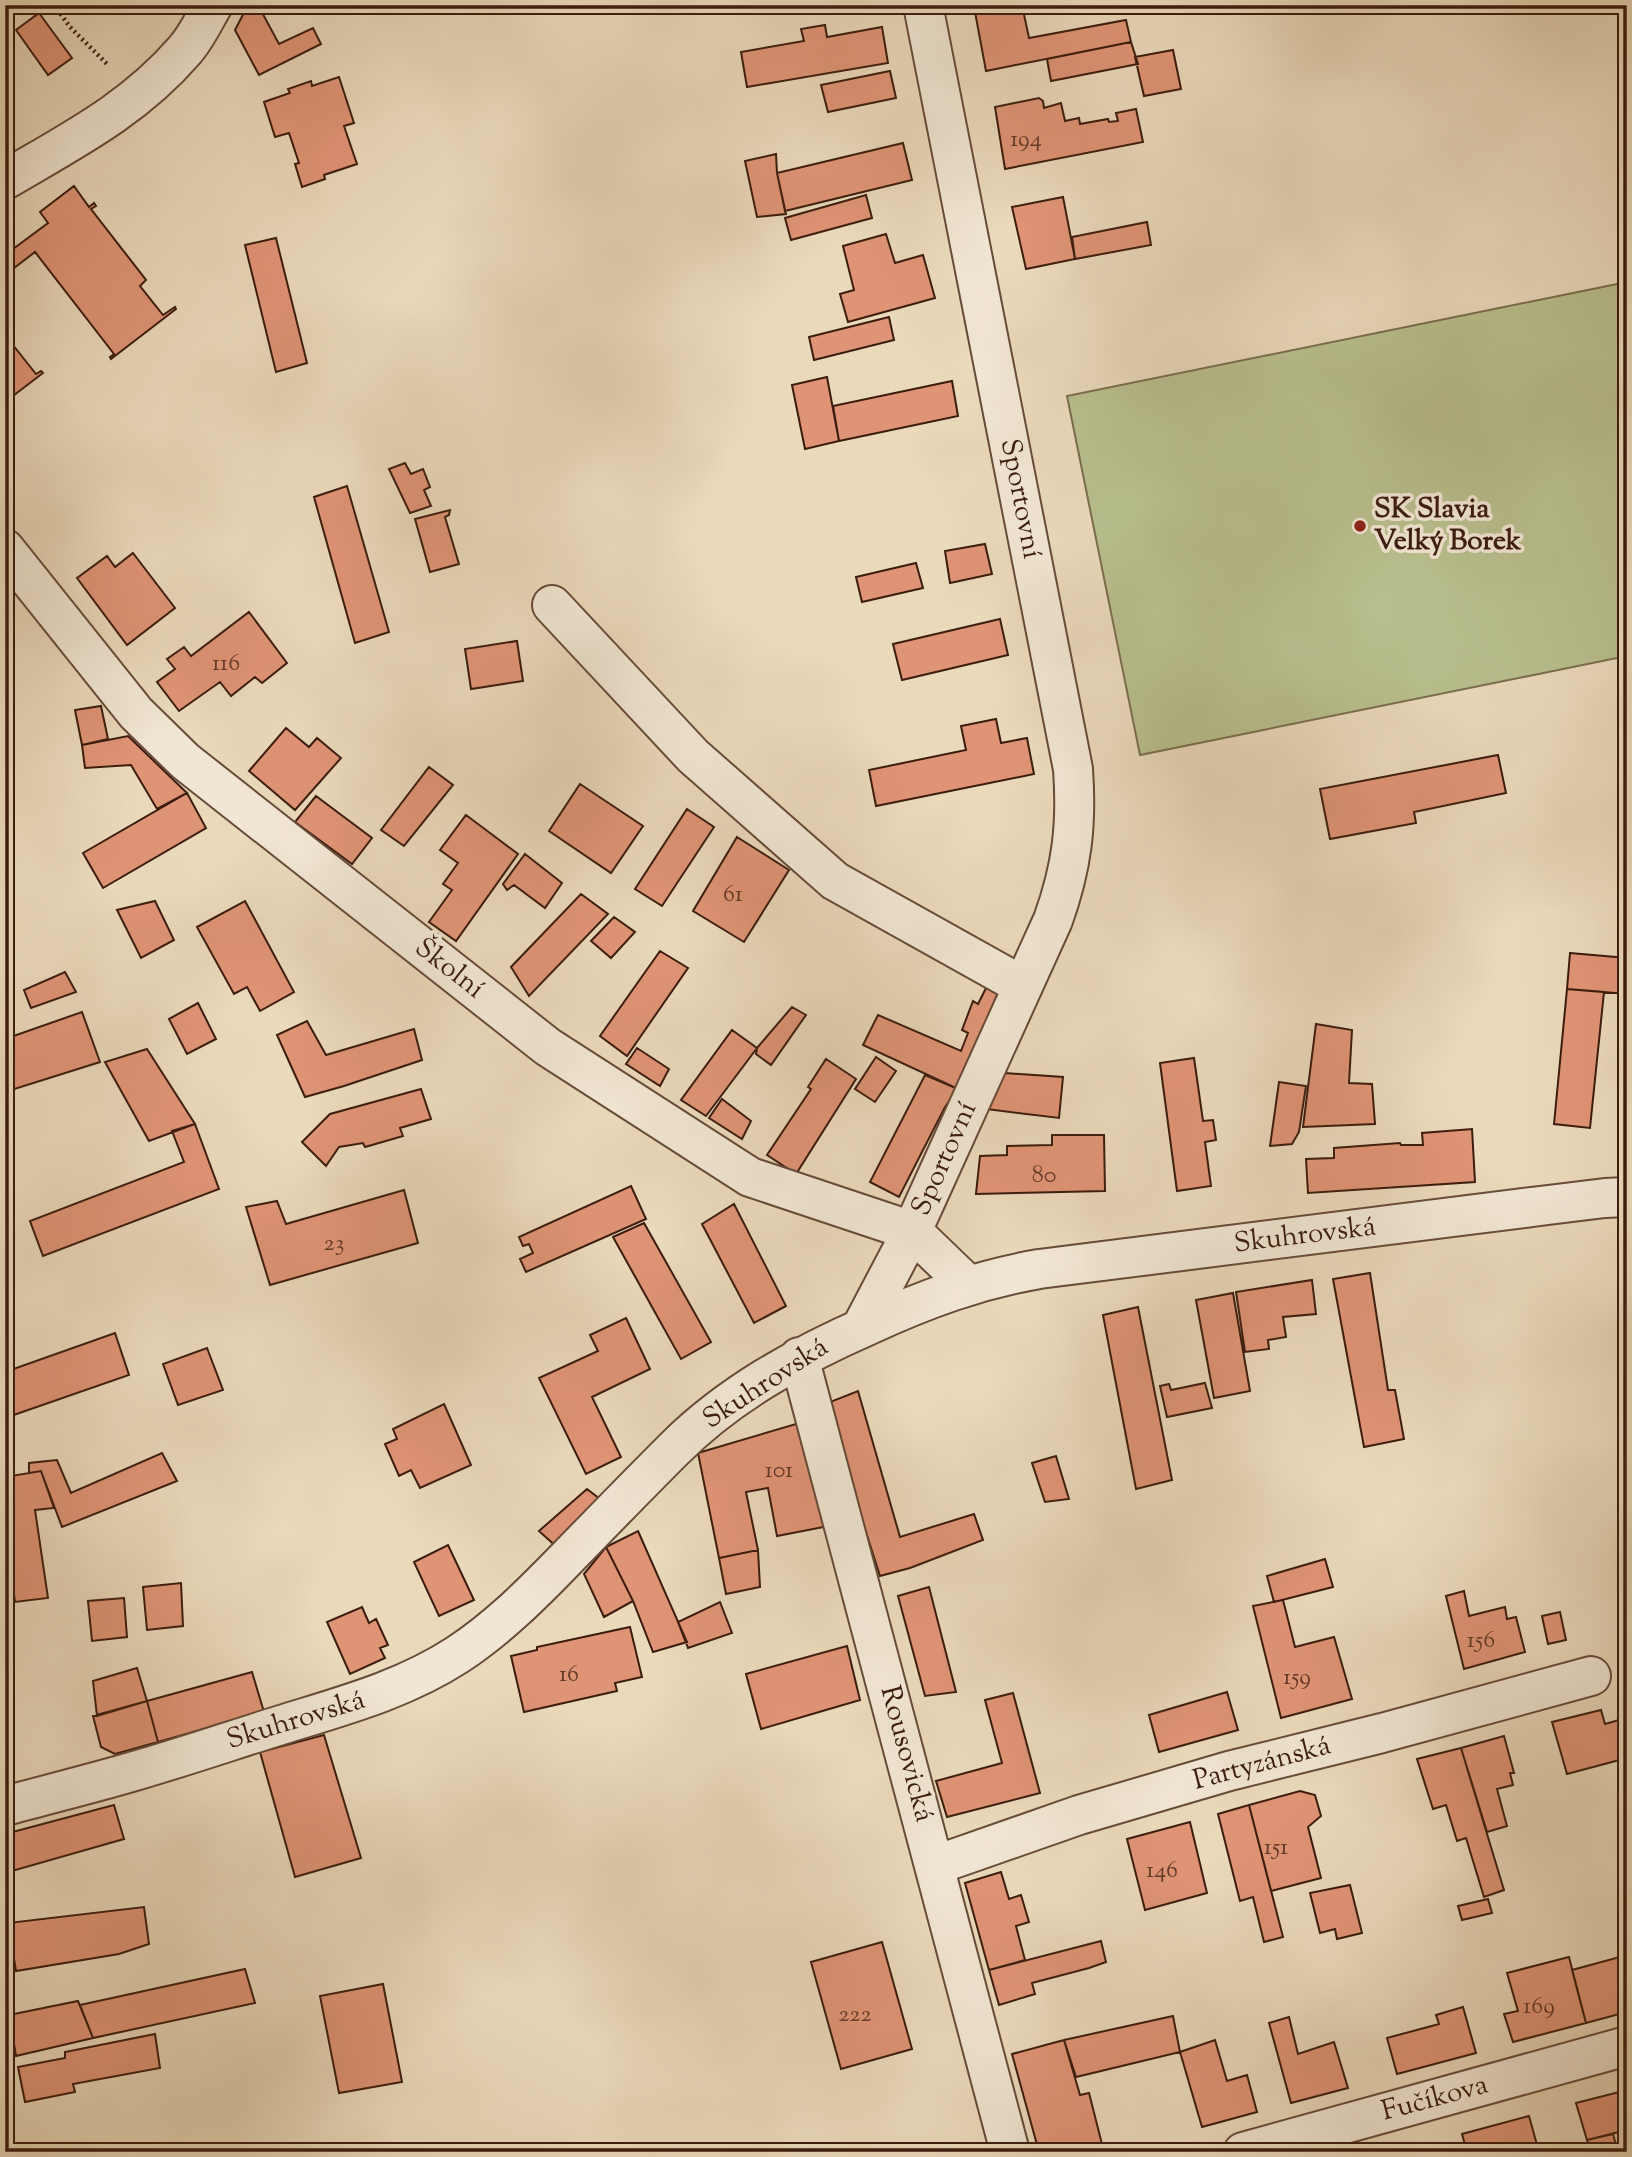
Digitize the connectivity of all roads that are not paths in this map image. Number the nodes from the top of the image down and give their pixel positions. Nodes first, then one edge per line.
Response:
1 (213, 5) edge
2 (923, 5) edge
3 (5, 180) edge
4 (5, 549) edge
5 (552, 605) dead end
6 (1023, 986) junction
7 (1627, 1198) edge
8 (912, 1231) junction
9 (968, 1285) junction
10 (861, 1328) junction
11 (799, 1357) junction
12 (1591, 1676) dead end
13 (5, 1805) edge
14 (936, 1865) junction
15 (1627, 2046) edge
16 (1010, 2152) edge
17 (1243, 2152) edge

1 - 3 street
2 - 6 street, Sportovní
4 - 8 street, Školní
5 - 6 street
6 - 8 street, Sportovní
7 - 9 street, Skuhrovská
8 - 9 street, Školní
8 - 10 street, Sportovní
9 - 10 street, Skuhrovská
10 - 11 street, Skuhrovská
11 - 13 street, Skuhrovská
11 - 14 street, Rousovická
12 - 14 street, Partyzánská
14 - 16 street, Rousovická
15 - 17 street, Fučíkova

